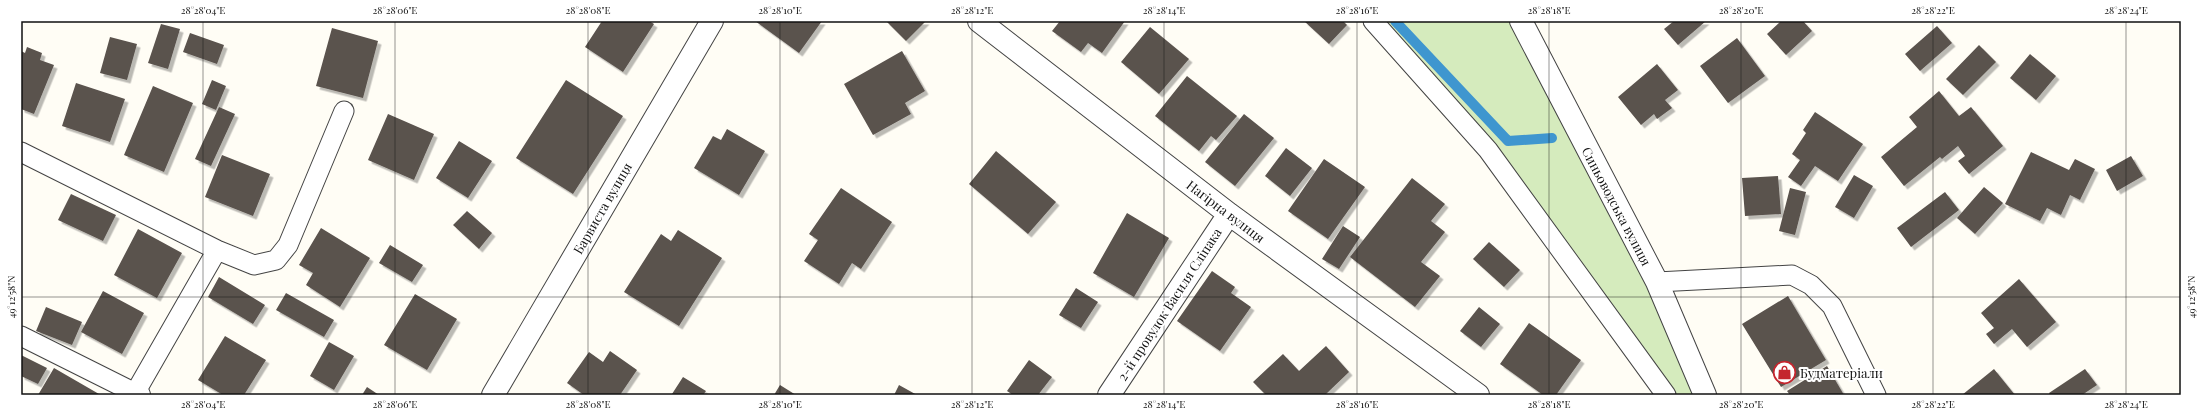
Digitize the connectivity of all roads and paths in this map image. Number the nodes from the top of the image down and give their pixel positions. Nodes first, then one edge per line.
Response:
1 (712, 21) edge
2 (979, 21) edge
3 (1373, 21) edge
4 (1521, 21) edge
5 (344, 111) dead end
6 (21, 152) edge
7 (1229, 214) junction
8 (217, 250) junction
9 (1657, 282) junction
10 (21, 336) edge
11 (136, 394) edge
12 (493, 395) edge
13 (1109, 395) edge
14 (1478, 395) edge
15 (1666, 395) edge
16 (1706, 395) edge
17 (1876, 395) edge

1 - 12 street, Барвиста вулиця
2 - 7 street, Нагірна вулиця
3 - 15 lane
4 - 9 street, Синьоводська вулиця
5 - 8 lane
6 - 8 lane
7 - 13 street, 2-й провулок Василя Сліпака
7 - 14 street, Нагірна вулиця
8 - 11 lane
9 - 16 street, Синьоводська вулиця
9 - 17 lane
10 - 11 lane

